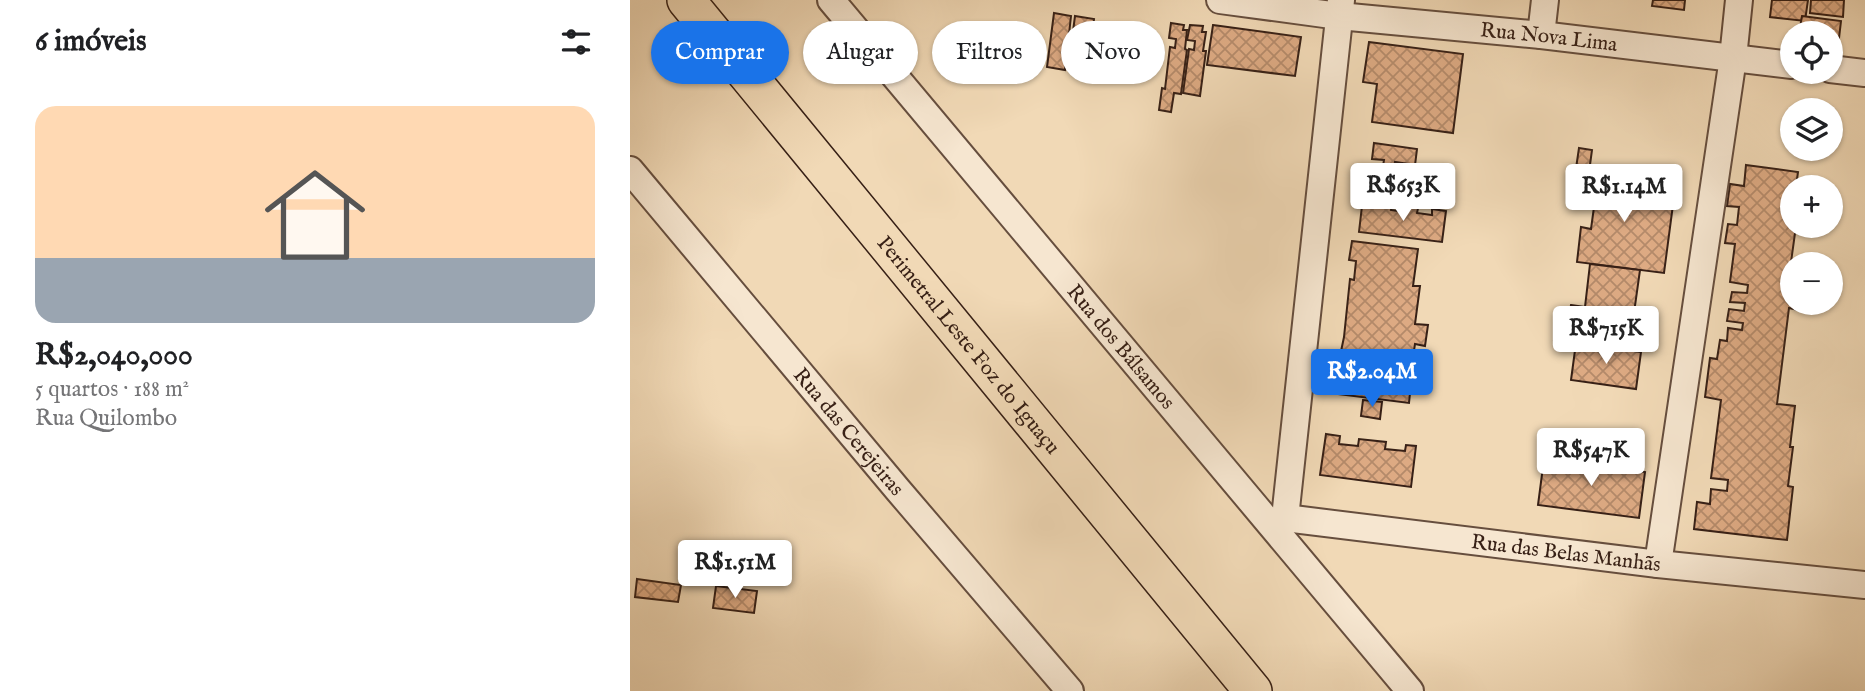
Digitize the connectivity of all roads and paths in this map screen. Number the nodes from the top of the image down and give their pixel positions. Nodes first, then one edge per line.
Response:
1 (686, 0) edge
2 (831, 0) edge
3 (1220, 0) edge
4 (1545, 0) edge
5 (1739, 0) edge
6 (1340, 8) edge
7 (1542, 34) junction
8 (1733, 58) junction
9 (1780, 64) edge
10 (1843, 70) edge
11 (1865, 73) edge
12 (630, 170) edge
13 (1277, 520) junction
14 (1658, 564) junction
15 (1865, 585) edge
16 (1070, 691) edge
17 (1253, 691) edge
18 (1410, 691) edge

1 - 17 highway, Perimetral Leste Foz do Iguaçu
2 - 13 street, Rua dos Bálsamos
3 - 6 street, Rua Nova Lima
4 - 7 street
5 - 8 street
6 - 7 street, Rua Nova Lima
6 - 13 street
7 - 8 street, Rua Nova Lima
8 - 9 street, Rua Nova Lima
8 - 14 street
10 - 11 street
12 - 16 street, Rua das Cerejeiras
13 - 14 street, Rua das Belas Manhãs
13 - 18 street, Rua dos Bálsamos
14 - 15 street, Rua das Belas Manhãs

